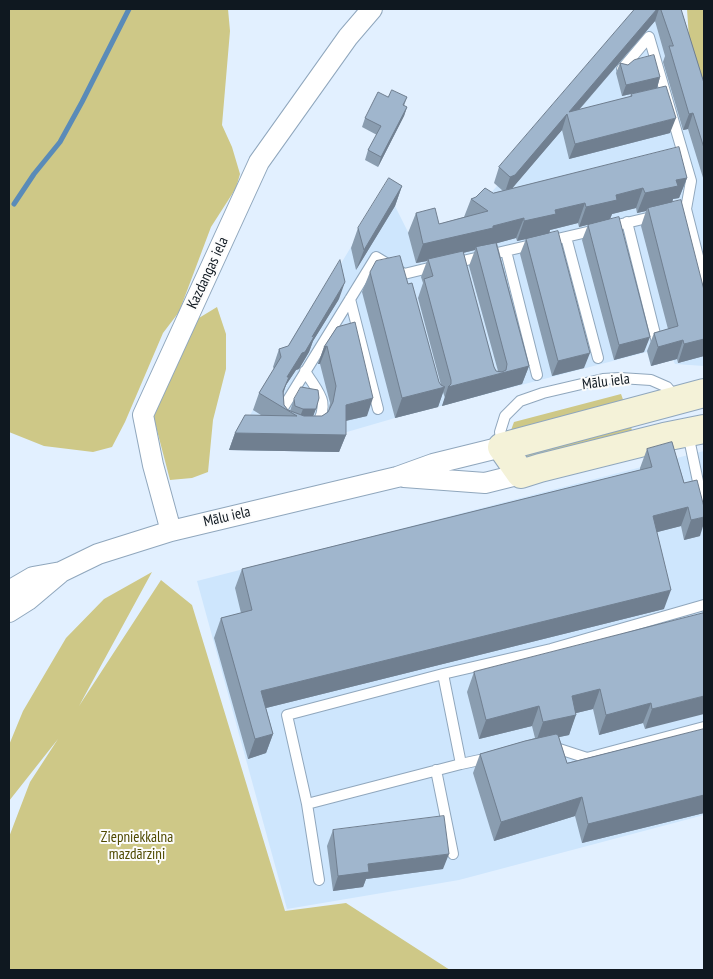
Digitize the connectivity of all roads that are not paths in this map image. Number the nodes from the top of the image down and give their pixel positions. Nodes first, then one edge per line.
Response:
1 (372, 9) edge
2 (622, 69) edge
3 (686, 209) junction
4 (627, 222) junction
5 (566, 237) junction
6 (506, 250) junction
7 (704, 280) edge
8 (350, 299) junction
9 (657, 342) edge
10 (598, 358) dead end
11 (305, 371) junction
12 (537, 375) dead end
13 (691, 397) edge
14 (378, 409) dead end
15 (292, 423) edge
16 (307, 426) edge
17 (696, 431) edge
18 (502, 447) junction
19 (521, 474) junction
20 (397, 477) junction
21 (704, 510) edge
22 (171, 531) junction
23 (62, 572) junction
24 (9, 591) edge
25 (704, 605) edge
26 (9, 612) edge
27 (443, 674) junction
28 (704, 728) edge
29 (541, 747) edge
30 (496, 757) edge
31 (461, 764) junction
32 (436, 770) junction
33 (306, 804) junction
34 (453, 854) dead end
35 (319, 880) dead end

1 - 22 street, Kazdangas iela
2 - 3 lane
3 - 4 lane
3 - 7 lane
4 - 5 lane
4 - 9 lane
5 - 6 lane
5 - 10 lane
6 - 8 lane
6 - 12 lane
8 - 11 lane
8 - 14 lane
11 - 15 lane
11 - 16 lane
13 - 17 street
13 - 18 street, Mālu iela
13 - 18 lane, Mālu iela
17 - 19 street, Mālu iela
17 - 21 lane
18 - 19 street
18 - 20 street, Mālu iela
19 - 20 street, Mālu iela
20 - 22 street, Mālu iela
22 - 23 street, Mālu iela
23 - 24 street, Mālu iela
23 - 26 street, Mālu iela
25 - 27 lane
27 - 31 lane
27 - 33 lane
28 - 29 lane
30 - 31 lane
31 - 32 lane
32 - 33 lane
32 - 34 lane
33 - 35 lane

